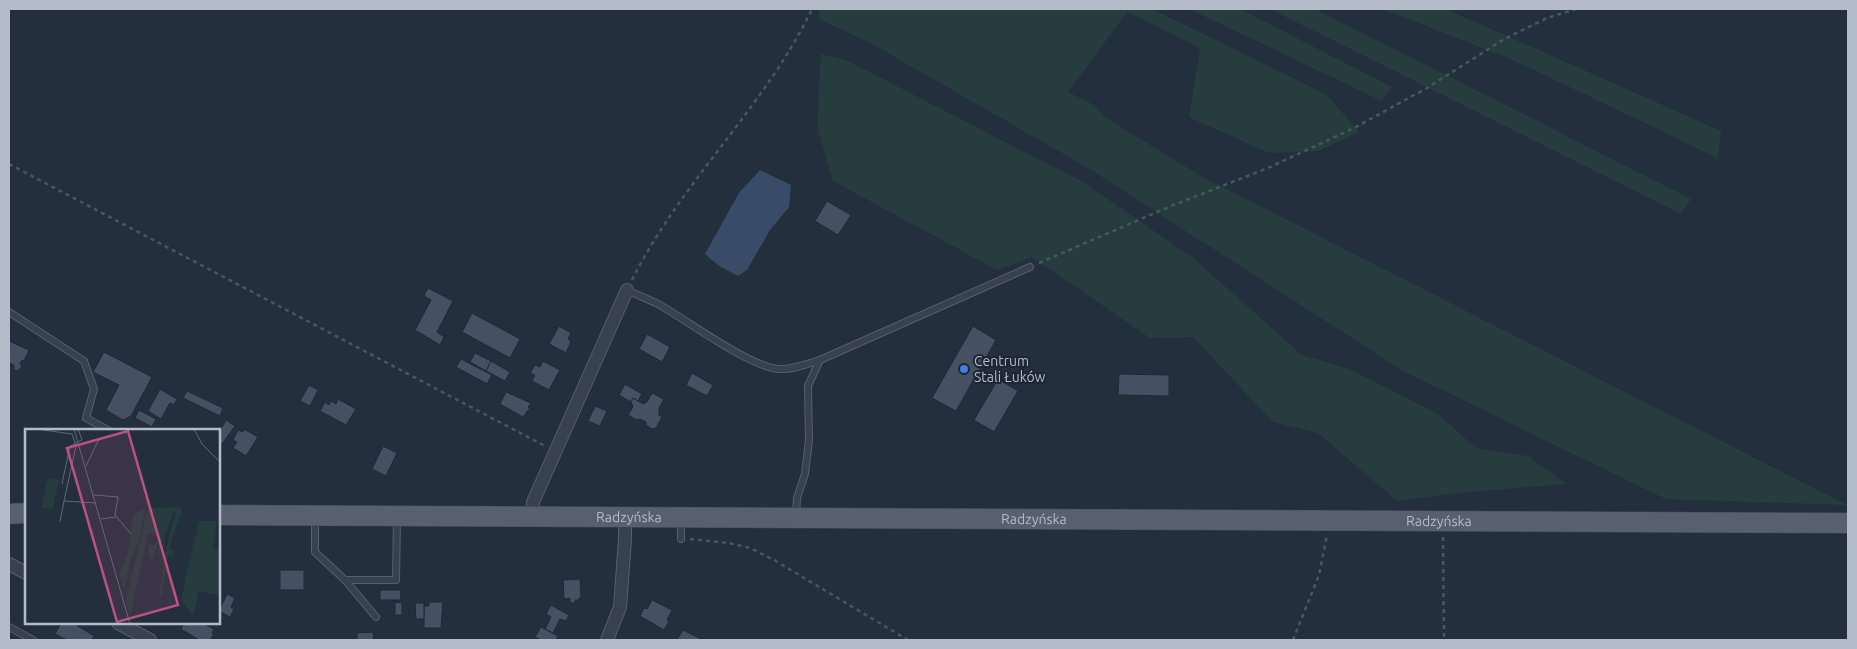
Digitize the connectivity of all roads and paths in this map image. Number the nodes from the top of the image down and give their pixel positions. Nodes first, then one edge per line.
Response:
1 (812, 9) edge
2 (1576, 9) edge
3 (9, 164) edge
4 (1030, 267) joint
5 (627, 290) junction
6 (9, 312) edge
7 (820, 360) junction
8 (106, 429) edge
9 (556, 452) junction
10 (221, 513) edge
11 (9, 514) edge
12 (25, 514) edge
13 (316, 516) junction
14 (397, 516) junction
15 (625, 516) junction
16 (532, 517) junction
17 (682, 517) junction
18 (796, 518) junction
19 (1328, 521) junction
20 (1443, 521) junction
21 (1848, 522) edge
22 (681, 539) joint
23 (9, 564) edge
24 (25, 572) edge
25 (345, 580) junction
26 (376, 617) dead end
27 (120, 624) edge
28 (9, 627) edge
29 (33, 640) edge
30 (150, 640) edge
31 (607, 640) edge
32 (908, 640) edge
33 (1293, 640) edge
34 (1444, 640) edge

1 - 5 path
2 - 4 path
3 - 9 path
4 - 7 lane
5 - 7 lane
5 - 9 street
6 - 8 lane
7 - 18 lane
9 - 16 street
10 - 13 main road, Radzyńska
11 - 12 main road
13 - 14 main road, Radzyńska
13 - 25 lane
14 - 16 main road, Radzyńska
14 - 25 lane
15 - 16 main road, Radzyńska
15 - 17 main road, Radzyńska
15 - 31 street
17 - 18 main road, Radzyńska
17 - 22 lane
18 - 19 main road, Radzyńska
19 - 20 main road, Radzyńska
19 - 33 path
20 - 21 main road, Radzyńska
20 - 34 path
22 - 32 path
23 - 24 street
25 - 26 lane
27 - 30 street
28 - 29 lane

